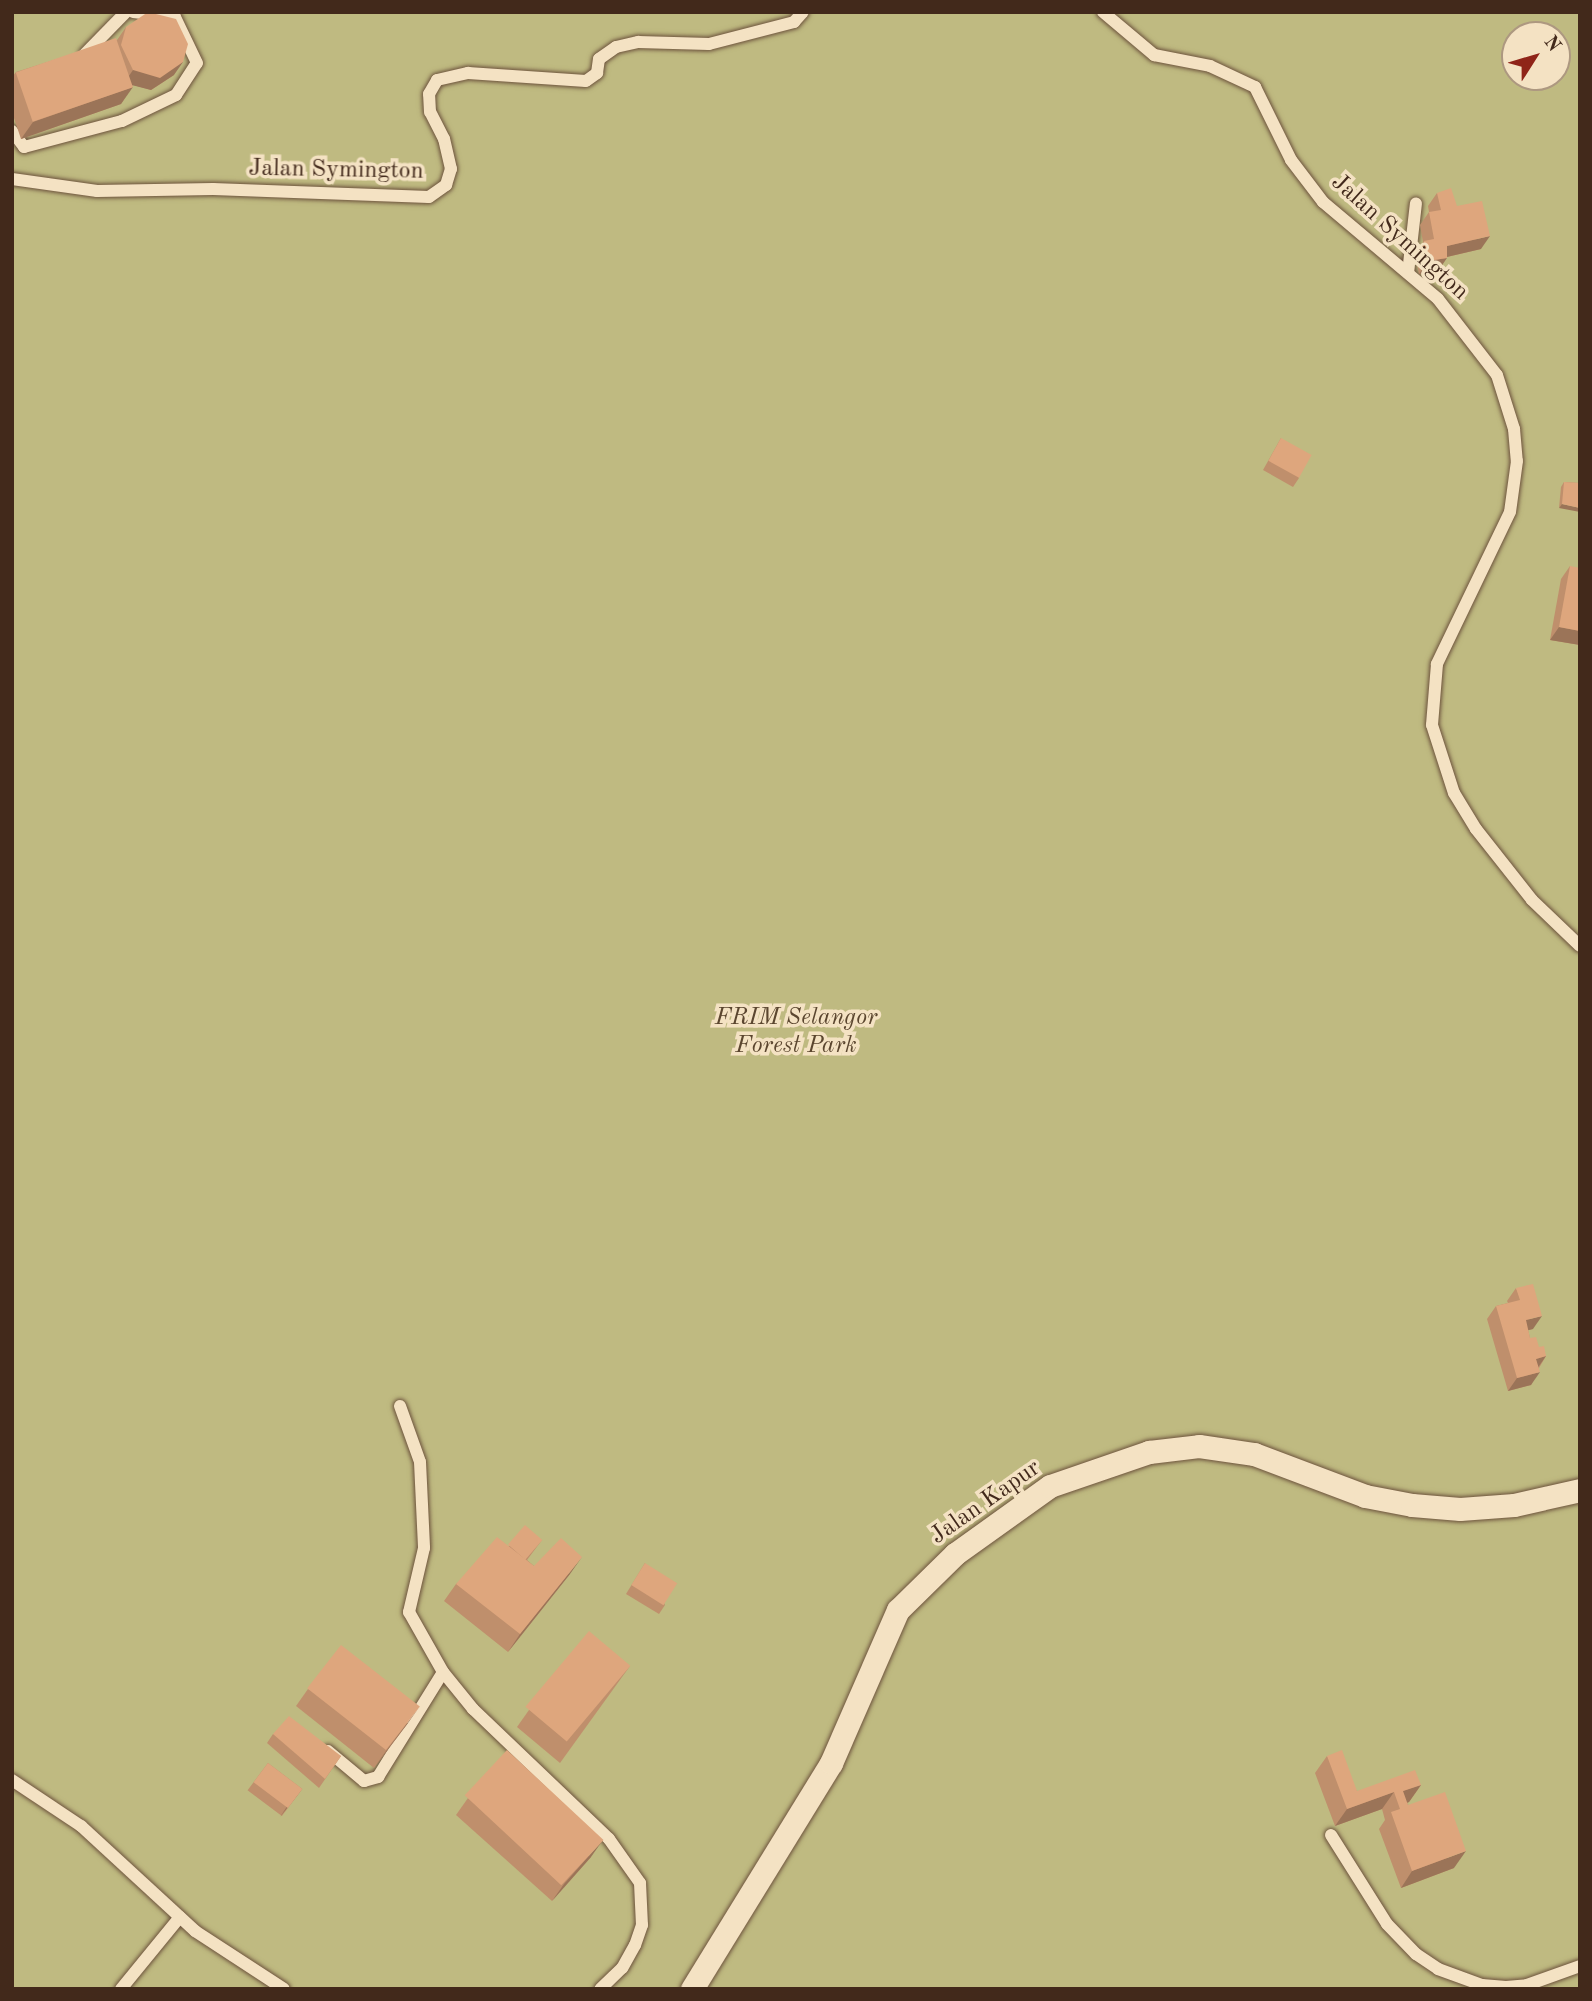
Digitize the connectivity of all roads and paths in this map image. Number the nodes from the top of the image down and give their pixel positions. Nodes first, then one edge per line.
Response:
1 (126, 12) edge
2 (132, 12) edge
3 (803, 12) edge
4 (1103, 12) edge
5 (68, 59) edge
6 (12, 131) edge
7 (12, 179) edge
8 (1416, 203) dead end
9 (1408, 273) junction
10 (1580, 946) edge
11 (400, 1406) dead end
12 (1580, 1490) edge
13 (443, 1672) junction
14 (314, 1741) edge
15 (12, 1780) edge
16 (1331, 1835) dead end
17 (180, 1917) junction
18 (1580, 1966) edge
19 (121, 1989) edge
20 (284, 1989) edge
21 (600, 1989) edge
22 (692, 1989) edge

1 - 5 lane
2 - 6 lane
3 - 7 lane, Jalan Symington
4 - 9 lane, Jalan Symington
8 - 9 lane
9 - 10 lane, Jalan Symington
11 - 13 lane
12 - 22 street, Jalan Kapur
13 - 14 lane
13 - 21 lane
15 - 17 lane
16 - 18 lane
17 - 19 lane
17 - 20 lane

